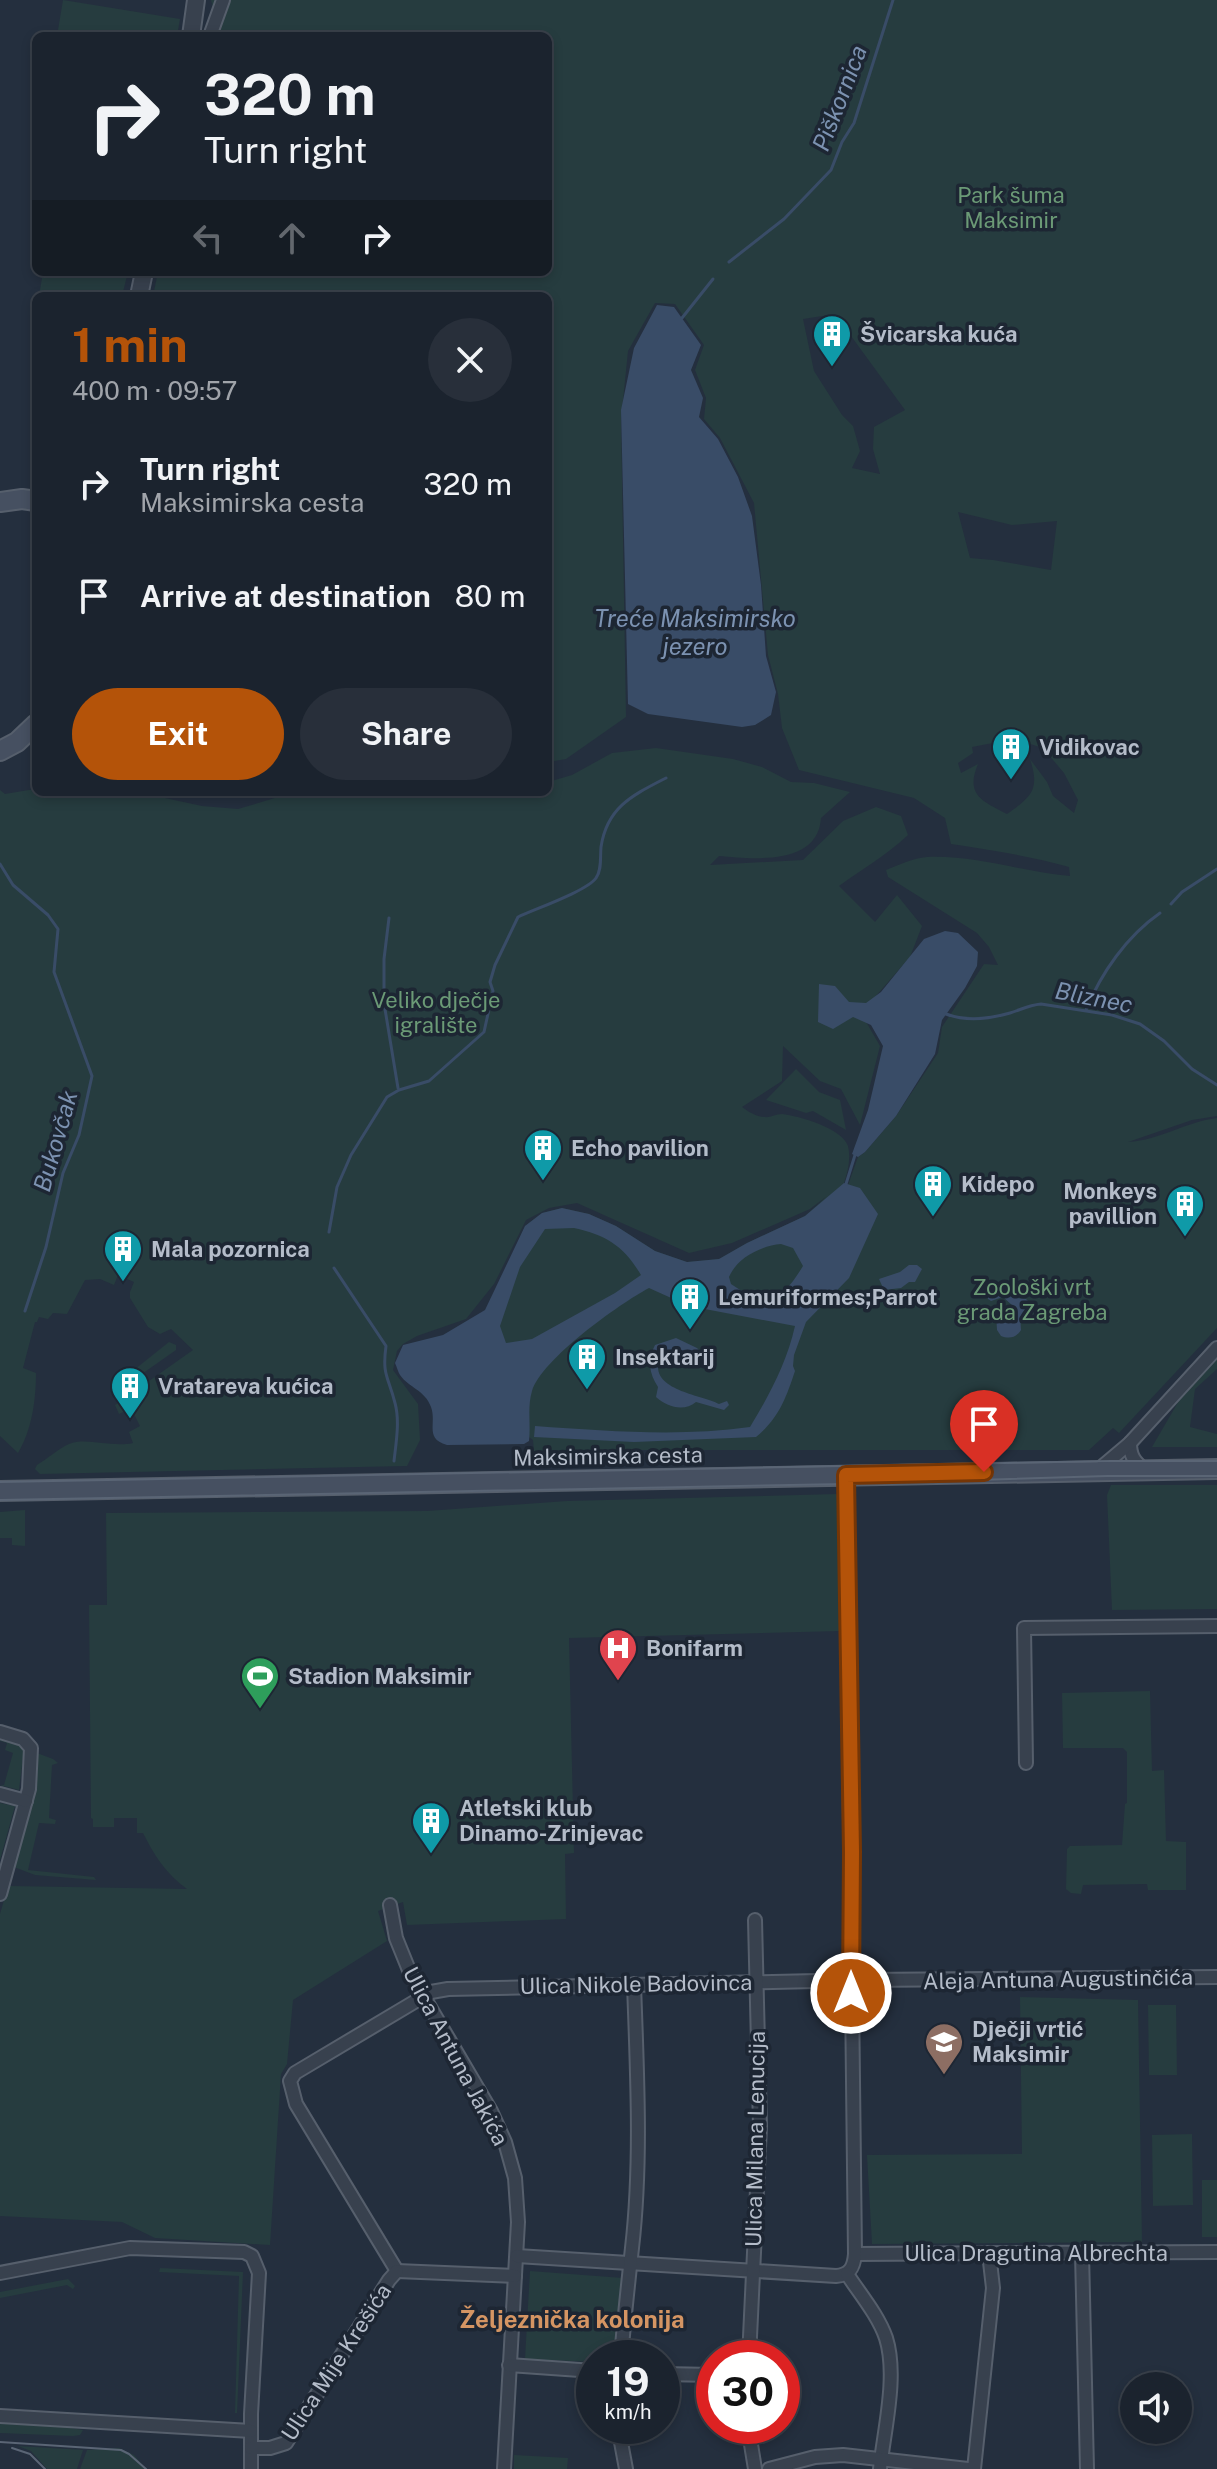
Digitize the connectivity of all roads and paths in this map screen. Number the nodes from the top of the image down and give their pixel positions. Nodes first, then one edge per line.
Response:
1 (196, 0) edge
2 (223, 0) edge
3 (192, 32) edge
4 (211, 32) edge
5 (32, 500) edge
6 (0, 502) edge
7 (32, 728) edge
8 (0, 751) edge
9 (1217, 1348) edge
10 (1130, 1443) junction
11 (1144, 1469) junction
12 (1217, 1469) edge
13 (1098, 1470) junction
14 (846, 1475) junction
15 (0, 1491) edge
16 (1217, 1626) edge
17 (0, 1732) edge
18 (1026, 1763) dead end
19 (0, 1794) edge
20 (26, 1801) junction
21 (0, 1894) edge
22 (390, 1905) dead end
23 (755, 1920) dead end
24 (1217, 1977) edge
25 (851, 1980) junction
26 (756, 1982) junction
27 (634, 1984) junction
28 (422, 1996) junction
29 (1217, 2252) edge
30 (989, 2253) junction
31 (1082, 2253) junction
32 (855, 2254) junction
33 (517, 2256) junction
34 (629, 2264) junction
35 (397, 2271) junction
36 (753, 2271) junction
37 (0, 2273) edge
38 (847, 2274) junction
39 (515, 2276) junction
40 (623, 2340) edge
41 (750, 2340) edge
42 (509, 2365) junction
43 (576, 2370) edge
44 (0, 2416) edge
45 (251, 2431) junction
46 (621, 2444) edge
47 (751, 2444) edge
48 (251, 2448) junction
49 (881, 2464) edge
50 (251, 2469) edge
51 (504, 2469) edge
52 (626, 2469) edge
53 (755, 2469) edge
54 (769, 2469) edge
55 (971, 2469) edge
56 (1087, 2469) edge

1 - 3 street
2 - 4 street
5 - 6 main road
7 - 8 main road
9 - 10 street
10 - 11 street
10 - 13 street
11 - 12 main road, Maksimirska cesta
11 - 13 main road, Maksimirska cesta
13 - 14 main road, Maksimirska cesta
14 - 15 main road, Maksimirska cesta
14 - 25 street
16 - 18 street
17 - 20 street
19 - 20 street
20 - 21 street
22 - 28 street, Ulica Antuna Jakića
23 - 26 street, Ulica Milana Lenucija
24 - 25 street, Aleja Antuna Augustinčića
25 - 26 street, Ulica Nikole Badovinca
25 - 32 street
26 - 27 street, Ulica Nikole Badovinca
26 - 36 street, Ulica Milana Lenucija
27 - 28 street, Ulica Nikole Badovinca
27 - 34 street
28 - 33 street, Ulica Antuna Jakića
28 - 35 street, Ulica Mije Krešića
29 - 31 street, Ulica Dragutina Albrechta
30 - 31 street, Ulica Dragutina Albrechta
30 - 32 street, Ulica Dragutina Albrechta
30 - 55 street
31 - 56 street
32 - 38 street
33 - 34 street
33 - 39 street, Ulica Antuna Jakića
34 - 36 street
34 - 40 street
35 - 39 street
35 - 48 street, Ulica Mije Krešića
36 - 38 street
36 - 41 street, Ulica Milana Lenucija
37 - 45 street, Ulica Mije Krešića
38 - 49 street
39 - 42 street, Ulica Antuna Jakića
42 - 43 street
42 - 51 street, Ulica Antuna Jakića
44 - 45 street
45 - 48 street, Ulica Mije Krešića
46 - 52 street
47 - 53 street
48 - 50 street, Ulica Mije Krešića
49 - 54 street
49 - 55 street

